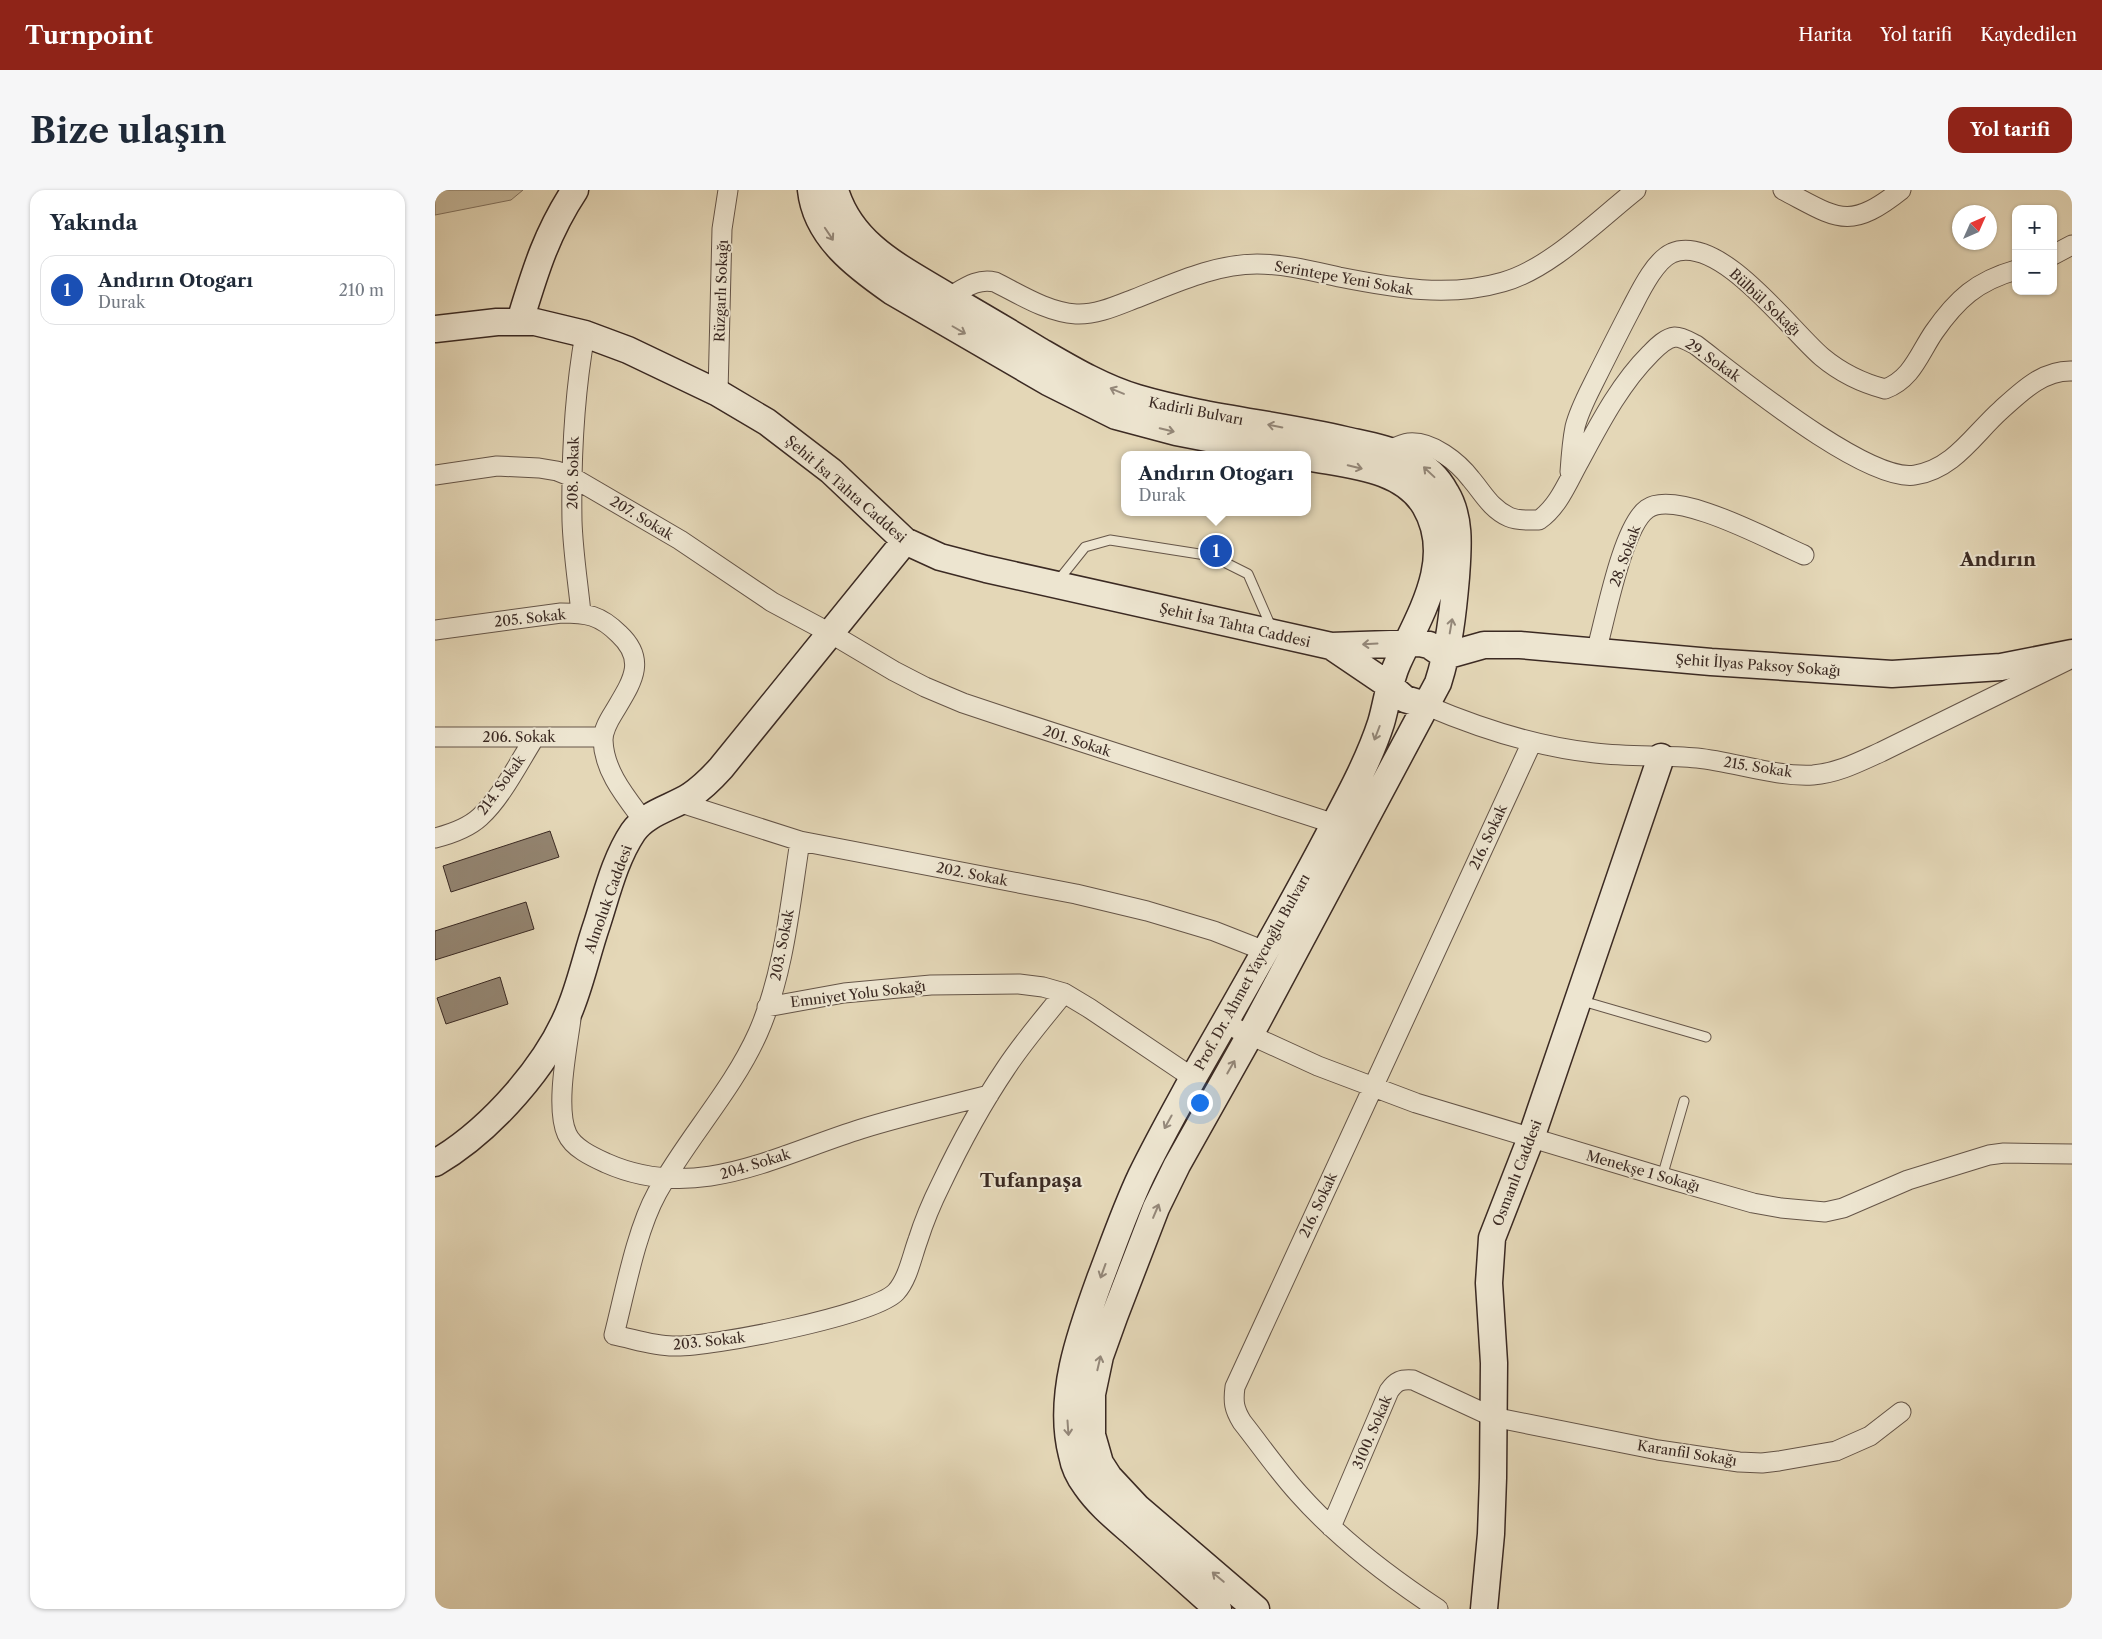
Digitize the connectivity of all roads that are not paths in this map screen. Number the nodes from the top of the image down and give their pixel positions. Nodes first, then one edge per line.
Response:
1 (575, 190) edge
2 (728, 190) edge
3 (811, 190) edge
4 (835, 190) edge
5 (1636, 190) edge
6 (1783, 190) edge
7 (1901, 190) edge
8 (2072, 245) edge
9 (2057, 253) edge
10 (2012, 271) edge
11 (949, 297) junction
12 (520, 321) junction
13 (435, 329) edge
14 (585, 334) junction
15 (2072, 371) edge
16 (718, 393) junction
17 (1274, 451) edge
18 (1387, 451) junction
19 (1311, 458) edge
20 (435, 475) edge
21 (572, 477) junction
22 (1569, 479) junction
23 (905, 541) junction
24 (1804, 555) dead end
25 (1055, 585) junction
26 (581, 613) junction
27 (435, 630) edge
28 (830, 633) junction
29 (1274, 634) junction
30 (1409, 642) junction
31 (1331, 646) junction
32 (1596, 652) junction
33 (2072, 653) edge
34 (1445, 656) junction
35 (2072, 658) edge
36 (1390, 686) junction
37 (1425, 705) junction
38 (435, 737) edge
39 (535, 737) junction
40 (603, 737) junction
41 (1532, 742) junction
42 (1661, 756) junction
43 (678, 802) junction
44 (643, 820) junction
45 (1335, 824) junction
46 (435, 838) edge
47 (800, 841) junction
48 (1265, 951) junction
49 (1063, 993) junction
50 (1579, 1000) junction
51 (572, 1005) junction
52 (767, 1007) junction
53 (1224, 1023) junction
54 (1250, 1035) junction
55 (1707, 1037) dead end
56 (1193, 1078) junction
57 (1373, 1087) junction
58 (989, 1095) junction
59 (1684, 1101) dead end
60 (1531, 1138) junction
61 (2072, 1154) edge
62 (435, 1162) edge
63 (1662, 1178) junction
64 (666, 1179) junction
65 (1901, 1412) dead end
66 (1493, 1417) junction
67 (1331, 1527) junction
68 (1215, 1608) edge
69 (1255, 1609) edge
70 (1438, 1609) edge
71 (1484, 1609) edge

1 - 12 main road
2 - 16 street, Rüzgarlı Sokağı
3 -> 17 main road, Kadirli Bulvarı
4 - 11 main road, Kadirli Bulvarı
5 - 11 street, Serintepe Yeni Sokak
6 - 7 street
8 - 9 street
10 - 22 street, Bülbül Sokağı
18 -> 11 main road, Kadirli Bulvarı
12 - 13 main road, Şehit İsa Tahta Caddesi
12 - 14 main road, Şehit İsa Tahta Caddesi
14 - 16 main road, Şehit İsa Tahta Caddesi
14 - 21 street, 208. Sokak
15 - 22 street, 29. Sokak
16 - 23 main road, Şehit İsa Tahta Caddesi
18 - 22 street, 29. Sokak
34 -> 18 main road, Kadirli Bulvarı
19 -> 30 main road
20 - 21 street, 207. Sokak
21 - 26 street, 208. Sokak
21 - 28 street, 207. Sokak
23 - 25 main road, Şehit İsa Tahta Caddesi
23 - 28 main road, Alınoluk Caddesi
24 - 32 street, 28. Sokak
25 - 29 main road, Şehit İsa Tahta Caddesi
25 - 29 lane
26 - 27 street, 205. Sokak
26 - 40 street, 205. Sokak
28 - 43 main road, Alınoluk Caddesi
28 - 45 street, 201. Sokak
29 - 31 main road, Şehit İsa Tahta Caddesi
30 -> 31 main road, Şehit İsa Tahta Caddesi
30 - 34 main road
30 - 36 main road
31 - 36 main road, Şehit İsa Tahta Caddesi
32 - 33 main road, Şehit İlyas Paksoy Sokağı
32 - 34 main road, Şehit İlyas Paksoy Sokağı
34 - 37 main road, Kadirli Bulvarı
35 - 42 street, 215. Sokak
36 - 37 main road
36 -> 45 main road, Prof. Dr. Ahmet Yaycıoğlu Bulvarı
37 - 41 street, 215. Sokak
37 - 54 main road, Prof. Dr. Ahmet Yaycıoğlu Bulvarı
38 - 39 street, 206. Sokak
39 - 40 street, 206. Sokak
39 - 46 street, 214. Sokak
40 - 44 street
41 - 42 street, 215. Sokak
41 - 57 street, 216. Sokak
42 - 50 main road, Osmanlı Caddesi
43 - 44 main road, Alınoluk Caddesi
43 - 47 street, 202. Sokak
44 - 51 main road, Alınoluk Caddesi
45 - 48 main road, Prof. Dr. Ahmet Yaycıoğlu Bulvarı
47 - 48 street, 202. Sokak
47 - 52 street, 203. Sokak
48 - 53 main road, Prof. Dr. Ahmet Yaycıoğlu Bulvarı
49 - 52 street, Emniyet Yolu Sokağı
49 - 56 street, Emniyet Yolu Sokağı
49 - 58 street, 203. Sokak
50 - 55 lane
50 - 60 main road, Osmanlı Caddesi
51 - 62 main road, Alınoluk Caddesi
51 - 64 street, 204. Sokak
52 - 64 street, 203. Sokak
53 - 54 street, Menekşe 1 Sokağı
53 - 56 main road, Prof. Dr. Ahmet Yaycıoğlu Bulvarı
54 - 57 street, Menekşe 1 Sokağı
69 -> 54 main road, Prof. Dr. Ahmet Yaycıoğlu Bulvarı
56 -> 68 main road, Prof. Dr. Ahmet Yaycıoğlu Bulvarı
57 - 60 street, Menekşe 1 Sokağı
57 - 67 street, 216. Sokak
58 - 64 street, 204. Sokak
58 - 64 street, 203. Sokak
59 - 63 lane
60 - 63 street, Menekşe 1 Sokağı
60 - 66 main road, Osmanlı Caddesi
61 - 63 street, Menekşe 1 Sokağı
65 - 66 street, Karanfil Sokağı
66 - 67 street, 3100. Sokak
66 - 71 main road, Osmanlı Caddesi
67 - 70 street, 216. Sokak

